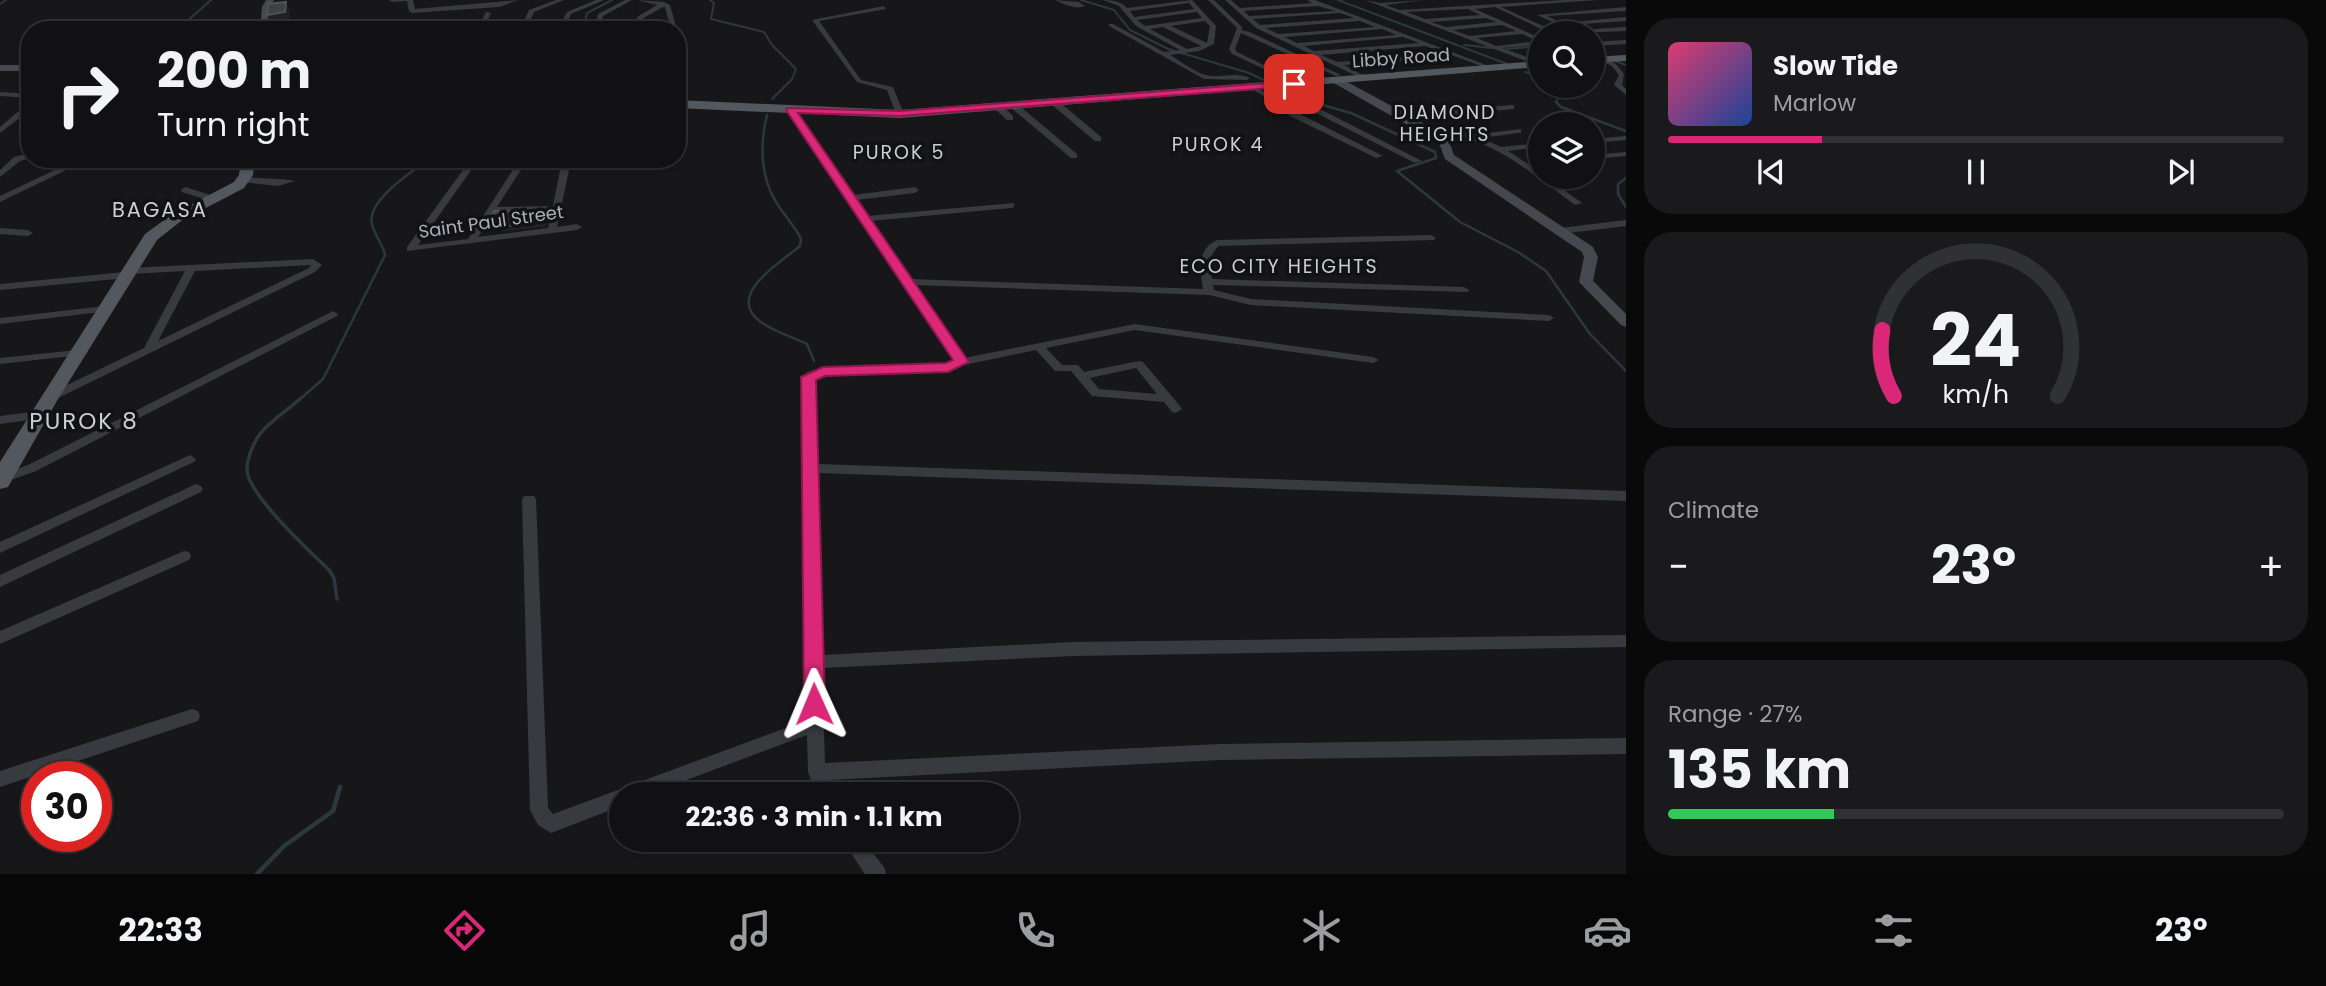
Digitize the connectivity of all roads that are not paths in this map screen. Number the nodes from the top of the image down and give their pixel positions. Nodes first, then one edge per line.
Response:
1 (270, 0) edge
2 (392, 0) edge
3 (407, 0) edge
4 (516, 0) edge
5 (561, 0) edge
6 (601, 0) edge
7 (629, 0) edge
8 (640, 0) edge
9 (871, 0) edge
10 (1058, 0) edge
11 (1107, 0) edge
12 (1209, 0) edge
13 (1228, 0) edge
14 (1257, 0) edge
15 (1310, 0) edge
16 (1368, 0) edge
17 (1421, 0) edge
18 (1451, 0) edge
19 (1478, 0) edge
20 (1548, 0) edge
21 (1595, 0) edge
22 (1124, 1) edge
23 (1189, 1) edge
24 (1404, 1) edge
25 (1115, 2) junction
26 (1559, 2) edge
27 (1378, 3) junction
28 (664, 4) junction
29 (1073, 4) dead end
30 (1320, 4) junction
31 (1519, 6) junction
32 (1468, 7) junction
33 (1495, 7) junction
34 (1626, 7) edge
35 (1263, 8) junction
36 (1238, 9) junction
37 (1125, 10) junction
38 (1198, 10) junction
39 (1400, 11) junction
40 (1344, 12) junction
41 (488, 13) dead end
42 (1540, 15) junction
43 (1487, 16) junction
44 (1246, 18) junction
45 (1132, 19) junction
46 (1206, 19) junction
47 (1626, 19) edge
48 (1365, 20) junction
49 (1422, 20) junction
50 (264, 21) edge
51 (484, 21) edge
52 (526, 21) edge
53 (564, 21) edge
54 (599, 21) edge
55 (639, 21) edge
56 (672, 21) edge
57 (1528, 21) edge
58 (1553, 21) edge
59 (1600, 21) edge
60 (1185, 22) junction
61 (1503, 24) junction
62 (1111, 25) dead end
63 (1164, 25) junction
64 (1258, 27) junction
65 (1384, 27) junction
66 (1144, 28) junction
67 (1444, 28) junction
68 (1626, 29) edge
69 (1605, 31) edge
70 (1239, 32) junction
71 (1524, 33) junction
72 (1213, 35) junction
73 (1528, 35) edge
74 (1275, 36) junction
75 (1405, 36) junction
76 (1468, 37) junction
77 (1626, 41) edge
78 (1528, 43) edge
79 (1606, 43) edge
80 (1295, 45) junction
81 (1427, 45) junction
82 (1207, 46) junction
83 (1494, 47) junction
84 (1528, 49) edge
85 (1506, 51) junction
86 (1179, 52) junction
87 (1313, 53) junction
88 (1163, 54) junction
89 (1454, 55) junction
90 (1528, 59) edge
91 (1609, 59) edge
92 (1335, 64) junction
93 (1528, 65) edge
94 (0, 68) edge
95 (21, 68) edge
96 (1491, 68) junction
97 (1237, 78) dead end
98 (1339, 78) junction
99 (1365, 78) junction
100 (1279, 80) junction
101 (1256, 87) junction
102 (1626, 93) edge
103 (0, 94) edge
104 (21, 95) edge
105 (1054, 102) junction
106 (686, 104) edge
107 (1511, 107) dead end
108 (791, 110) junction
109 (1292, 110) junction
110 (1012, 112) junction
111 (21, 113) edge
112 (900, 114) junction
113 (0, 116) edge
114 (16, 117) junction
115 (1405, 117) junction
116 (1429, 130) junction
117 (0, 131) edge
118 (1518, 131) dead end
119 (1473, 137) junction
120 (1626, 138) edge
121 (1098, 139) dead end
122 (1605, 140) edge
123 (1528, 146) edge
124 (1499, 150) junction
125 (1626, 154) edge
126 (1074, 156) dead end
127 (1378, 156) dead end
128 (1605, 156) edge
129 (21, 158) edge
130 (1418, 161) dead end
131 (1522, 163) junction
132 (1528, 163) edge
133 (1528, 167) edge
134 (66, 168) edge
135 (246, 168) edge
136 (468, 168) edge
137 (518, 168) edge
138 (565, 168) edge
139 (0, 174) edge
140 (244, 180) junction
141 (291, 181) dead end
142 (1558, 189) edge
143 (185, 190) dead end
144 (915, 190) dead end
145 (850, 198) junction
146 (0, 199) edge
147 (214, 199) junction
148 (1578, 204) dead end
149 (1011, 205) dead end
150 (491, 209) junction
151 (557, 209) junction
152 (864, 219) junction
153 (1626, 223) edge
154 (577, 227) dead end
155 (552, 230) junction
156 (0, 231) edge
157 (1560, 231) junction
158 (28, 233) dead end
159 (1431, 238) dead end
160 (471, 241) junction
161 (192, 267) junction
162 (128, 273) junction
163 (907, 282) junction
164 (0, 287) edge
165 (1209, 287) junction
166 (1464, 290) dead end
167 (104, 309) junction
168 (333, 314) dead end
169 (1549, 318) dead end
170 (0, 321) edge
171 (1626, 322) edge
172 (1038, 346) junction
173 (149, 348) junction
174 (77, 353) junction
175 (1373, 360) dead end
176 (2, 362) edge
177 (961, 362) junction
178 (1082, 376) junction
179 (1167, 398) junction
180 (43, 407) junction
181 (1176, 409) dead end
182 (0, 420) edge
183 (190, 459) dead end
184 (812, 468) junction
185 (0, 480) edge
186 (196, 489) dead end
187 (1626, 496) edge
188 (529, 499) dead end
189 (0, 548) edge
190 (184, 556) dead end
191 (0, 581) edge
192 (0, 638) edge
193 (1626, 641) edge
194 (814, 662) junction
195 (192, 716) dead end
196 (815, 724) junction
197 (1626, 746) edge
198 (817, 772) junction
199 (0, 779) edge
200 (660, 782) edge
201 (821, 782) edge
202 (609, 802) edge
203 (860, 852) edge
204 (877, 874) edge

1 - 50 street
2 - 3 street
3 - 4 street
5 - 52 street
6 - 53 street
7 - 54 street
8 - 28 street
9 - 112 street
10 - 29 street
11 - 25 street
12 - 70 street
13 - 36 street
14 - 35 street
15 - 30 street
16 - 27 street
17 - 24 street
18 - 32 street
19 - 33 street
20 - 26 street
21 - 26 street
21 - 34 street
22 - 25 street
23 - 37 street
23 - 38 street
24 - 27 street
25 - 37 street
26 - 31 street
27 - 39 street
28 - 55 street
28 - 56 street
30 - 35 street
30 - 40 street
31 - 33 street
31 - 42 street
32 - 33 street
32 - 39 street
32 - 43 street
33 - 57 street
34 - 42 street
35 - 36 street
36 - 44 street
37 - 45 street
38 - 45 street
38 - 46 street
39 - 49 street
40 - 44 street
40 - 48 street
41 - 51 street
42 - 58 street
43 - 49 street
43 - 61 street
44 - 64 street
45 - 66 street
46 - 60 street
46 - 72 street
47 - 59 street
48 - 64 street
48 - 65 street
49 - 67 street
60 - 63 street
60 - 72 street
61 - 67 street
61 - 71 street
62 - 88 street
63 - 66 street
63 - 82 street
64 - 74 street
65 - 74 street
65 - 75 street
66 - 86 street
67 - 76 street
68 - 69 street
70 - 98 street
70 - 100 street
71 - 73 street
71 - 76 street
72 - 82 street
74 - 80 street
75 - 80 street
75 - 81 street
76 - 83 street
77 - 79 street
78 - 83 street
80 - 87 street
81 - 87 street
81 - 89 street
82 - 86 street
83 - 85 street
84 - 85 street
85 - 90 street
86 - 88 street
87 - 92 street
88 - 97 street
89 - 92 street
89 - 96 street
91 - 102 street
92 - 99 street
93 - 96 main road, Libby Road
94 - 95 street
96 - 99 main road, Libby Road
98 - 99 main road, Libby Road
98 - 100 main road, Libby Road
98 - 115 street
100 - 101 main road, Libby Road
101 - 105 main road, Libby Road
101 - 109 street
103 - 104 street
105 - 110 main road, Libby Road
105 - 121 street
106 - 108 main road, Libby Road
107 - 115 street
108 - 112 main road, Libby Road
108 - 145 street
109 - 127 street
109 - 130 street
110 - 112 main road, Libby Road
110 - 126 street
111 - 114 street
113 - 114 street
114 - 117 street
115 - 116 street
116 - 119 street
116 - 157 street
118 - 119 street
119 - 124 street
120 - 122 street
123 - 124 street
124 - 131 street
125 - 128 street
129 - 139 street
131 - 132 street
131 - 133 street
134 - 146 street
135 - 140 main road
136 - 160 street, Saint Paul Street
137 - 150 street
138 - 151 street
140 - 141 street
140 - 147 main road
142 - 148 street
143 - 147 street
144 - 145 street
145 - 152 street
147 - 162 main road
149 - 152 street
150 - 151 street
150 - 160 street
151 - 155 street
152 - 163 street
153 - 157 street
154 - 155 street, Saint Paul Street
155 - 160 street, Saint Paul Street
156 - 158 street
157 - 171 street
159 - 165 street
161 - 162 street
161 - 173 street
161 - 173 street
162 - 164 street
162 - 167 main road
163 - 165 street
163 - 177 street
165 - 166 street
165 - 169 street
167 - 170 street
167 - 174 main road
168 - 185 street
172 - 175 street
172 - 177 street
172 - 178 street
173 - 180 street
174 - 176 street
174 - 180 main road
177 - 184 street
178 - 179 street
178 - 179 street
179 - 181 street
180 - 182 street
180 - 185 main road
183 - 189 street
184 - 187 street
184 - 194 street
186 - 191 street
188 - 202 street
190 - 192 street
193 - 194 street
194 - 196 street
195 - 199 street
196 - 198 street
196 - 200 street
197 - 198 street
198 - 201 street
203 - 204 street

